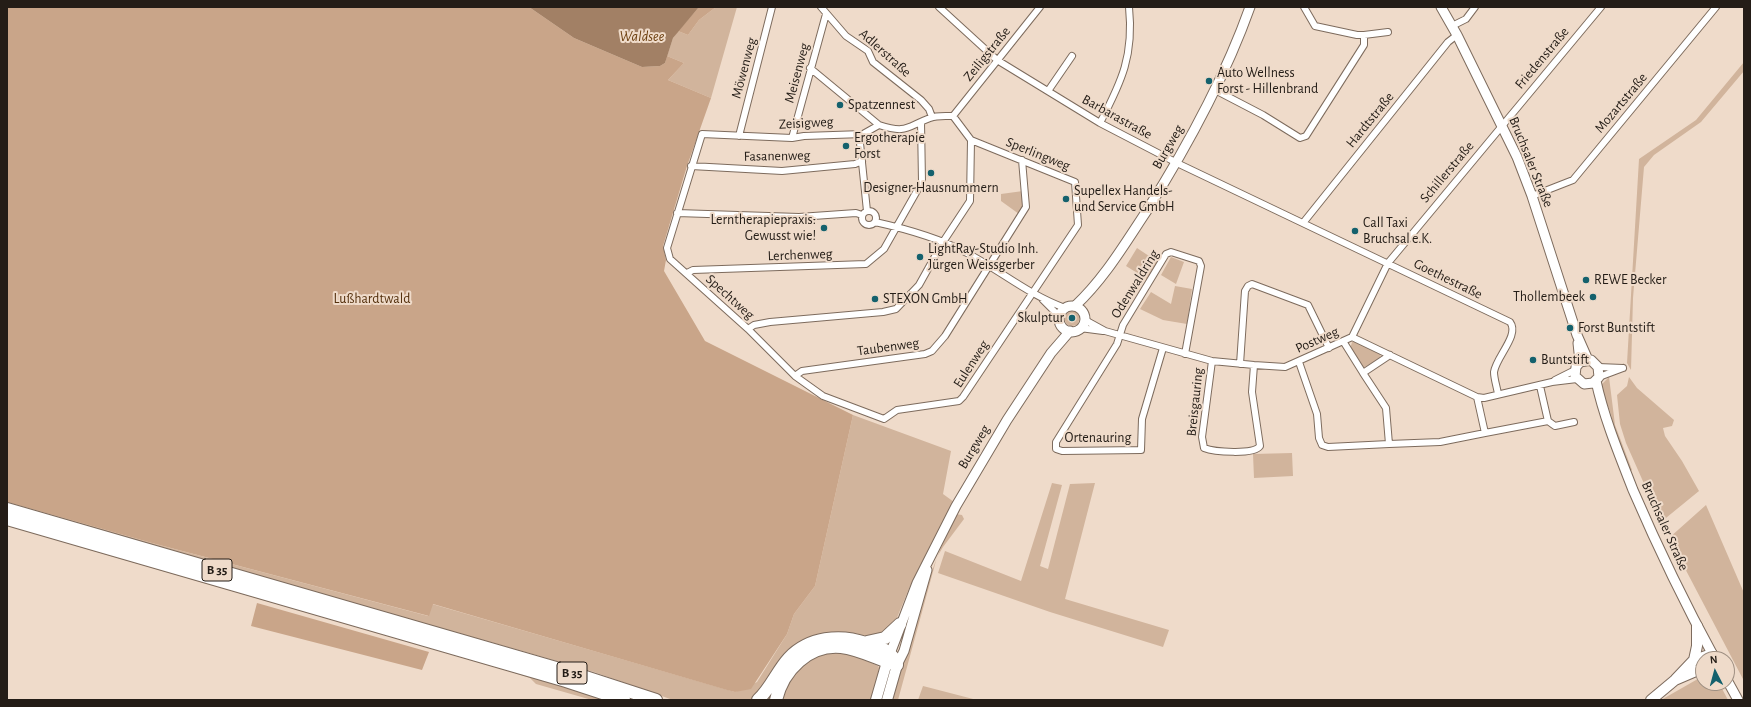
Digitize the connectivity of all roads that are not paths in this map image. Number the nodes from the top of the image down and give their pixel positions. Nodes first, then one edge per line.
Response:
1 (772, 7) edge
2 (821, 7) edge
3 (939, 7) edge
4 (1040, 7) edge
5 (1129, 7) edge
6 (1250, 7) edge
7 (1304, 7) edge
8 (1441, 7) edge
9 (1475, 7) edge
10 (1601, 7) edge
11 (1716, 7) edge
12 (826, 14) junction
13 (1452, 26) junction
14 (1388, 32) dead end
15 (1364, 35) junction
16 (1457, 35) junction
17 (1072, 56) dead end
18 (997, 60) junction
19 (810, 68) junction
20 (1215, 90) junction
21 (1048, 91) junction
22 (952, 116) junction
23 (932, 117) junction
24 (921, 122) junction
25 (1100, 123) junction
26 (880, 125) junction
27 (1502, 125) junction
28 (702, 134) joint
29 (863, 134) junction
30 (739, 136) junction
31 (792, 138) junction
32 (971, 140) junction
33 (1022, 160) junction
34 (862, 161) junction
35 (1176, 162) junction
36 (691, 166) junction
37 (1532, 196) junction
38 (677, 213) junction
39 (865, 213) junction
40 (875, 222) junction
41 (1303, 223) junction
42 (897, 227) junction
43 (943, 242) junction
44 (1388, 263) junction
45 (990, 267) junction
46 (687, 273) junction
47 (1032, 294) junction
48 (1042, 299) junction
49 (1065, 308) junction
50 (1079, 309) junction
51 (1060, 321) junction
52 (1083, 324) junction
53 (748, 329) junction
54 (1070, 331) junction
55 (1104, 331) junction
56 (1120, 335) junction
57 (1352, 337) junction
58 (1343, 341) junction
59 (1163, 348) junction
60 (1328, 348) junction
61 (1051, 353) junction
62 (1185, 354) junction
63 (1390, 355) junction
64 (1212, 361) junction
65 (1584, 361) junction
66 (1299, 362) junction
67 (1240, 364) junction
68 (1254, 365) junction
69 (1598, 367) junction
70 (1575, 370) junction
71 (1363, 373) junction
72 (795, 376) junction
73 (1577, 379) junction
74 (1594, 381) junction
75 (1552, 382) junction
76 (1540, 386) junction
77 (1498, 394) junction
78 (1477, 397) junction
79 (884, 419) joint
80 (1548, 421) junction
81 (1574, 422) dead end
82 (1485, 433) junction
83 (1389, 444) junction
84 (7, 509) edge
85 (7, 520) edge
86 (929, 561) junction
87 (900, 624) junction
88 (1697, 626) junction
89 (866, 643) junction
90 (1711, 651) edge
91 (891, 660) junction
92 (1694, 660) joint
93 (1695, 671) edge
94 (1675, 680) junction
95 (1733, 691) edge
96 (624, 700) edge
97 (656, 700) edge
98 (758, 700) edge
99 (776, 700) edge
100 (876, 700) edge
101 (887, 700) edge
102 (1651, 700) edge
103 (1738, 700) edge

1 - 30 street, Möwenweg
2 - 12 street, Adlerstraße
3 - 18 street, Barbarastraße
4 - 18 street, Zeiligstraße
5 - 25 street
6 - 20 street, Burgweg
7 - 15 street
8 - 13 street, Bruchsaler Straße
9 - 13 street
10 - 27 street, Friedenstraße
11 - 37 street, Mozartstraße
12 - 19 street, Meisenweg
12 - 23 street, Adlerstraße
13 - 16 street, Bruchsaler Straße
14 - 15 street
15 - 20 street
16 - 27 street, Bruchsaler Straße
16 - 41 street, Hardtstraße
17 - 21 street
18 - 21 street, Barbarastraße
18 - 22 street, Zeiligstraße
19 - 26 street
19 - 31 street, Meisenweg
20 - 35 street, Burgweg
21 - 25 street, Barbarastraße
22 - 23 street
22 - 32 street
23 - 24 street
24 - 26 street
24 - 42 street, Lerchenweg
25 - 35 street, Barbarastraße
26 - 29 street, Zeisigweg
27 - 37 street, Bruchsaler Straße
27 - 44 street, Schillerstraße
28 - 30 street, Zeisigweg
28 - 36 street, Spechtweg
29 - 31 street, Zeisigweg
29 - 34 street
30 - 31 street, Zeisigweg
32 - 33 street, Sperlingweg
32 - 43 street
33 - 45 street, Taubenweg
33 - 47 street, Sperlingweg
34 - 36 street, Fasanenweg
34 - 39 street
35 - 41 street, Goethestraße
35 - 50 street, Burgweg
36 - 38 street, Spechtweg
37 - 65 street, Bruchsaler Straße
38 - 39 street
38 - 46 street, Spechtweg
39 - 40 street
39 - 40 street
40 - 42 street
41 - 44 street, Goethestraße
42 - 43 street
42 - 46 street, Lerchenweg
43 - 45 street
43 - 53 street
44 - 57 street, Schillerstraße
44 - 77 street, Goethestraße
45 - 47 street
45 - 72 street, Taubenweg
46 - 53 street, Spechtweg
47 - 48 street
47 - 79 street, Eulenweg
48 - 49 street
48 - 51 street
49 - 50 street
49 - 51 street, Burgweg
50 - 52 street
51 - 54 street
51 - 61 street, Burgweg
52 - 54 street
52 - 55 street, Postweg
52 - 55 street, Postweg
53 - 72 street, Spechtweg
54 - 61 street, Burgweg
55 - 56 street, Postweg
56 - 59 street, Postweg
56 - 59 street, Ortenauring
56 - 62 street, Odenwaldring
57 - 58 street, Postweg
57 - 63 street, Postweg
58 - 60 street, Postweg
58 - 71 street
59 - 62 street, Postweg
60 - 66 street, Postweg
60 - 67 street
61 - 86 street, Burgweg
62 - 64 street, Postweg
63 - 71 street
63 - 78 street, Postweg
64 - 67 street, Postweg
64 - 68 street, Breisgauring
65 - 69 street
65 - 70 street
66 - 68 street, Postweg
66 - 83 street
67 - 68 street, Postweg
69 - 74 street
69 - 74 street
70 - 73 street
70 - 75 street
71 - 83 street
72 - 79 street, Spechtweg
73 - 74 street
73 - 75 street
74 - 88 street, Bruchsaler Straße
75 - 76 street
76 - 77 street
76 - 80 street
77 - 78 street
78 - 82 street
80 - 81 street
80 - 82 street
82 - 83 street
84 - 97 highway, B 35
85 - 96 highway, B 35
86 - 87 street, Burgweg
86 - 91 street, Burgweg
87 - 89 highway
87 - 91 street, Burgweg
88 - 90 street, Bruchsaler Straße
88 - 92 main road
89 - 91 highway
89 - 98 highway
91 - 99 highway
91 - 100 main road
91 - 101 main road
92 - 94 main road
93 - 94 main road
94 - 102 main road
95 - 103 street

